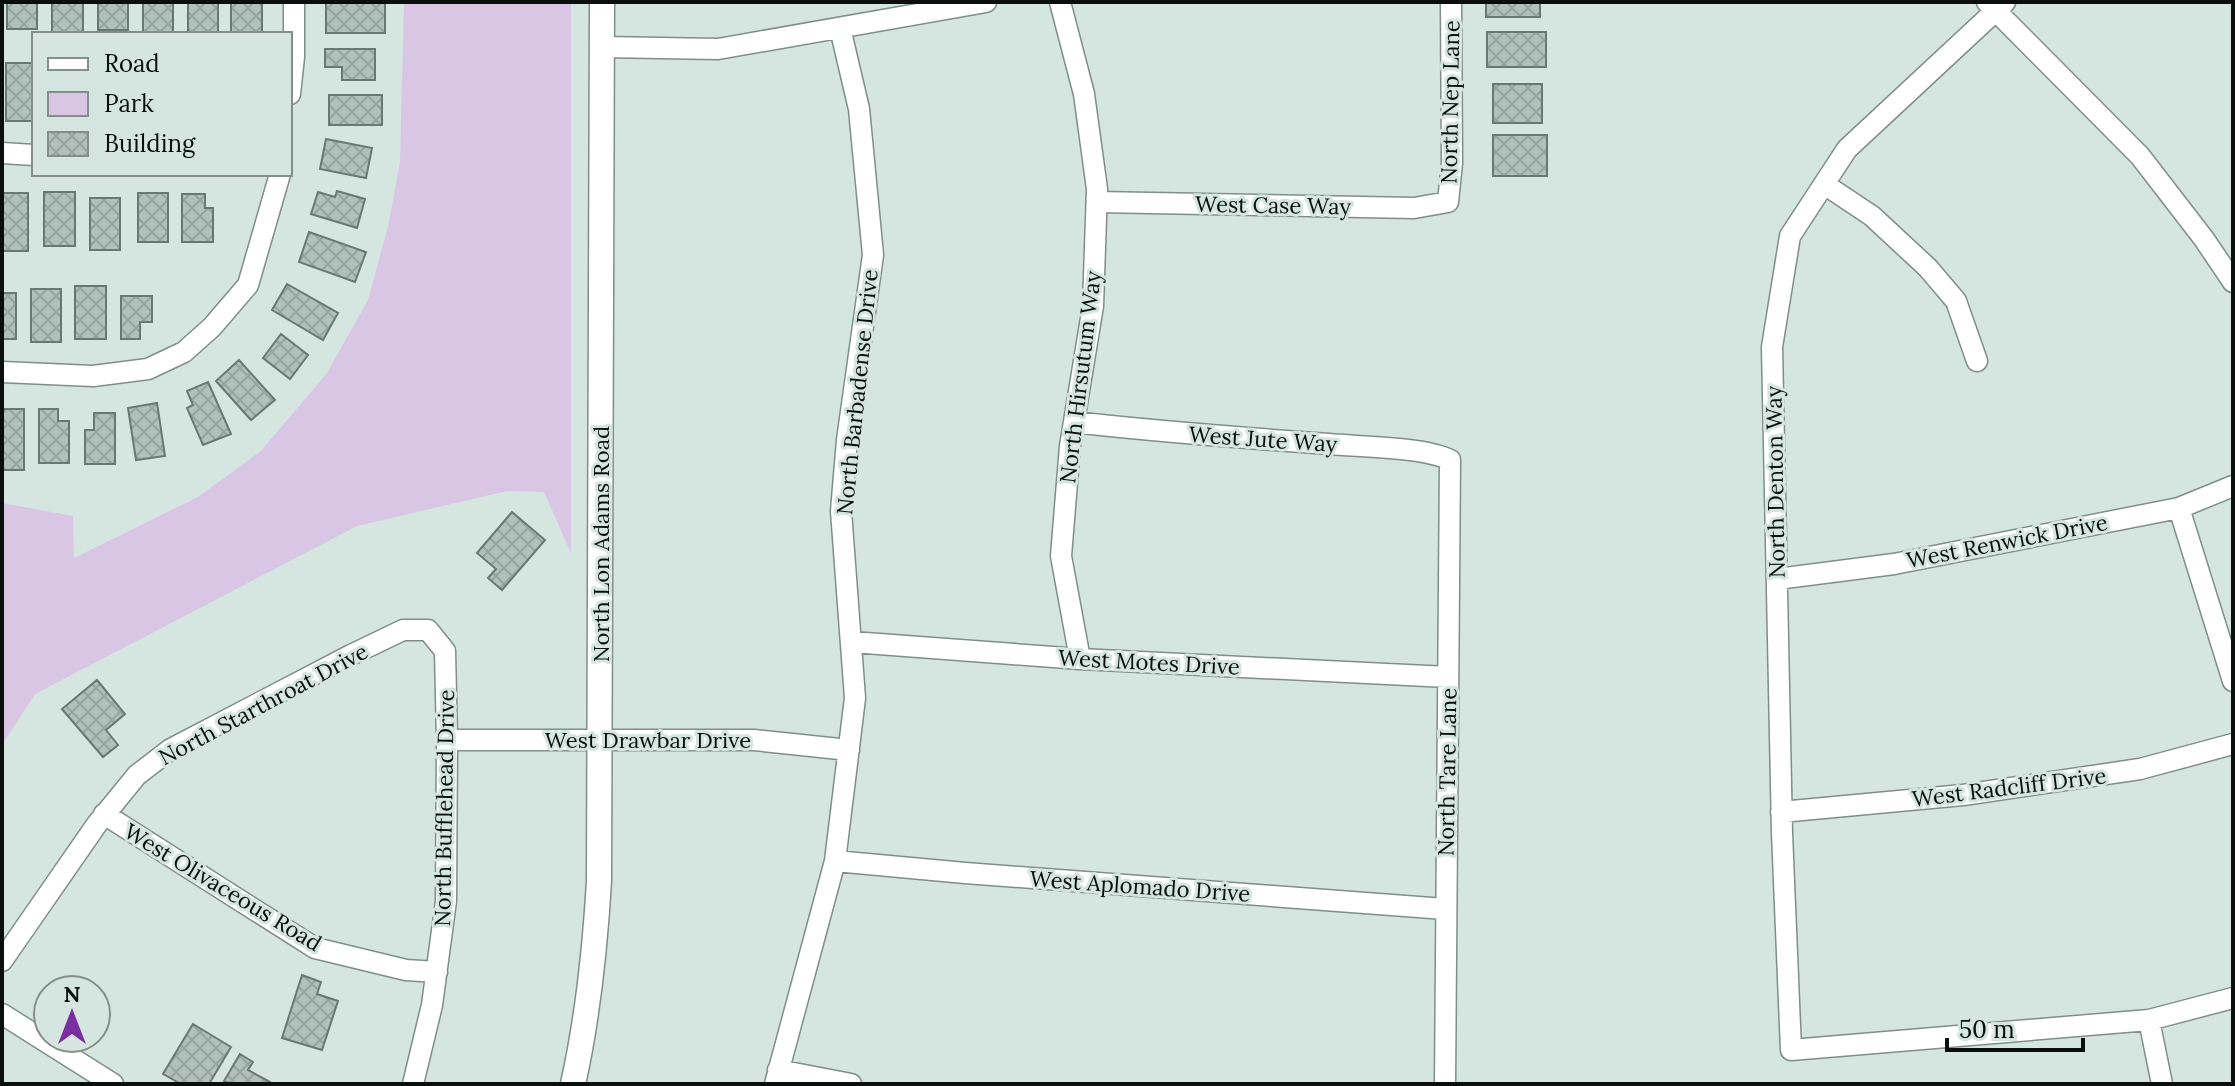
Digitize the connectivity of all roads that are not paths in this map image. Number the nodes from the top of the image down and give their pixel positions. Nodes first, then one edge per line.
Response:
1 (294, 2) edge
2 (602, 2) edge
3 (986, 2) edge
4 (1060, 2) edge
5 (1451, 2) edge
6 (1997, 5) edge
7 (840, 28) junction
8 (603, 47) junction
9 (292, 76) edge
10 (2, 153) edge
11 (32, 155) edge
12 (279, 176) edge
13 (1824, 184) junction
14 (1097, 202) junction
15 (1448, 202) joint
16 (2233, 282) edge
17 (1977, 361) dead end
18 (2, 372) edge
19 (1074, 422) junction
20 (1450, 460) joint
21 (2233, 486) edge
22 (2179, 508) junction
23 (1777, 579) junction
24 (428, 630) joint
25 (852, 642) junction
26 (1080, 659) junction
27 (1448, 677) junction
28 (2233, 681) edge
29 (447, 740) junction
30 (601, 740) junction
31 (2233, 744) edge
32 (849, 750) junction
33 (1781, 812) junction
34 (104, 814) junction
35 (835, 861) junction
36 (1445, 909) junction
37 (2, 961) edge
38 (437, 972) junction
39 (2233, 998) edge
40 (2, 1014) edge
41 (2149, 1020) junction
42 (777, 1077) edge
43 (113, 1084) edge
44 (413, 1084) edge
45 (573, 1084) edge
46 (851, 1084) edge
47 (1445, 1084) edge
48 (2162, 1084) edge

1 - 9 street
2 - 8 street, North Lon Adams Road
3 - 7 street
4 - 14 street, North Hirsutum Way
5 - 15 street, North Nep Lane
6 - 13 street, North Denton Way
6 - 16 street
7 - 8 street
7 - 25 street, North Barbadense Drive
8 - 30 street, North Lon Adams Road
10 - 11 street
12 - 18 street
13 - 17 street
13 - 23 street, North Denton Way
14 - 15 street, West Case Way
14 - 19 street, North Hirsutum Way
19 - 20 street, West Jute Way
19 - 26 street, North Hirsutum Way
20 - 27 street, North Tare Lane
21 - 22 street, West Renwick Drive
22 - 23 street, West Renwick Drive
22 - 28 street
23 - 33 street, North Denton Way
24 - 29 street, North Bufflehead Drive
24 - 34 street, North Starthroat Drive
25 - 26 street, West Motes Drive
25 - 32 street, North Barbadense Drive
26 - 27 street, West Motes Drive
27 - 36 street, North Tare Lane
29 - 30 street, West Drawbar Drive
29 - 38 street, North Bufflehead Drive
30 - 32 street, West Drawbar Drive
30 - 45 street, North Lon Adams Road
31 - 33 street, West Radcliff Drive
32 - 35 street, North Barbadense Drive
33 - 41 street, North Denton Way
34 - 37 street, North Starthroat Drive
34 - 38 street, West Olivaceous Road
35 - 36 street, West Aplomado Drive
35 - 42 street, North Barbadense Drive
36 - 47 street, North Tare Lane
38 - 44 street, North Bufflehead Drive
39 - 41 street
40 - 43 street
41 - 48 street
42 - 46 street

